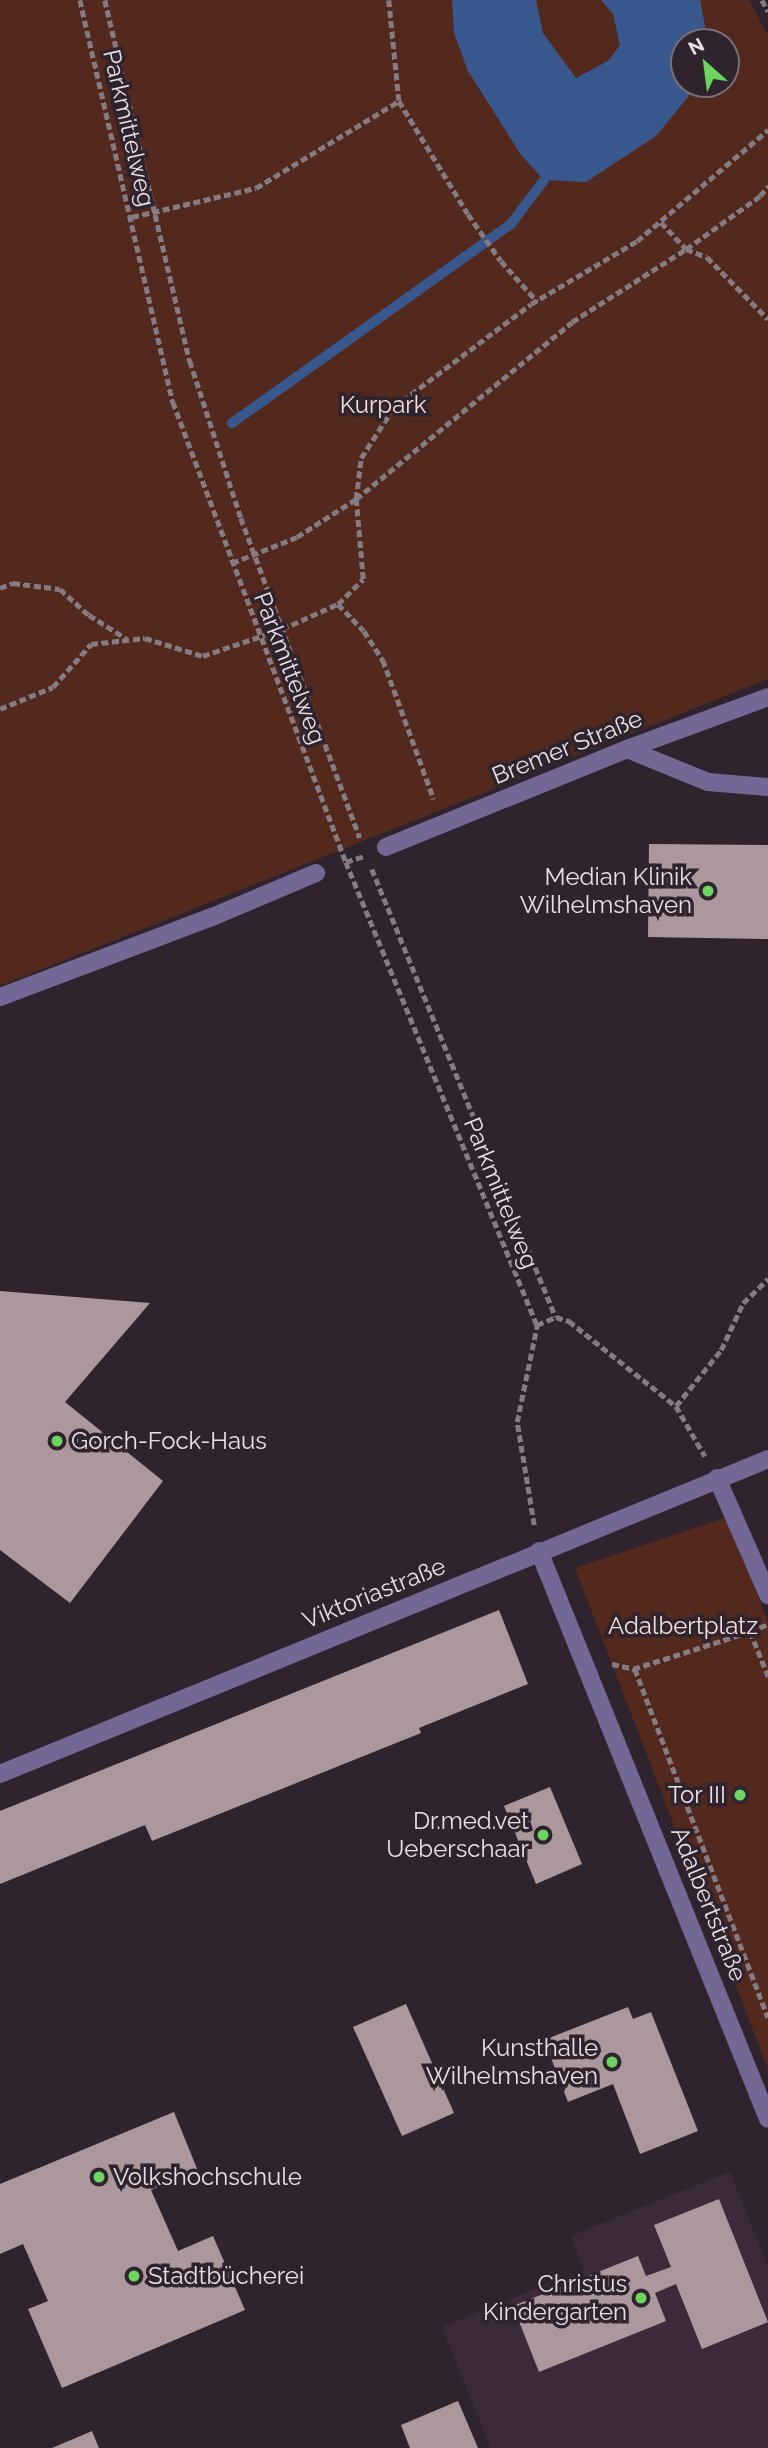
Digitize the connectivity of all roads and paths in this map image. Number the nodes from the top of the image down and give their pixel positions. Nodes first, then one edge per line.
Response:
1 (80, 0) edge
2 (105, 0) edge
3 (389, 0) edge
4 (762, 0) edge
5 (768, 12) edge
6 (399, 101) junction
7 (768, 130) edge
8 (768, 186) edge
9 (156, 213) junction
10 (132, 217) junction
11 (661, 222) junction
12 (685, 249) junction
13 (537, 301) junction
14 (768, 319) edge
15 (356, 499) junction
16 (254, 554) junction
17 (232, 563) junction
18 (0, 588) edge
19 (338, 604) junction
20 (282, 629) junction
21 (259, 637) junction
22 (128, 640) junction
23 (768, 697) edge
24 (0, 709) edge
25 (627, 749) junction
26 (768, 787) edge
27 (443, 823) junction
28 (386, 847) dead end
29 (316, 873) dead end
30 (0, 997) edge
31 (768, 1279) edge
32 (556, 1317) junction
33 (537, 1325) junction
34 (676, 1406) junction
35 (768, 1459) edge
36 (717, 1478) junction
37 (539, 1551) junction
38 (768, 1595) edge
39 (768, 1624) edge
40 (750, 1632) junction
41 (768, 1677) edge
42 (0, 1774) edge
43 (768, 2018) edge
44 (768, 2119) edge

1 - 10 path, Parkmittelweg
2 - 9 path, Parkmittelweg
3 - 6 path
4 - 5 path
6 - 9 path
6 - 13 path
7 - 11 path
8 - 12 path
9 - 10 path
9 - 16 path, Parkmittelweg
10 - 17 path, Parkmittelweg
11 - 12 path
11 - 13 path
12 - 14 path
12 - 15 path
13 - 15 path
15 - 16 path
15 - 19 path
16 - 17 path
16 - 20 path, Parkmittelweg
17 - 21 path, Parkmittelweg
18 - 22 path
19 - 20 path
19 - 27 path
20 - 21 path
20 - 32 path, Parkmittelweg
21 - 22 path
21 - 33 path, Parkmittelweg
22 - 24 path
23 - 25 street, Bremer Straße
25 - 26 street
25 - 27 street, Bremer Straße
27 - 28 street, Bremer Straße
29 - 30 street
31 - 34 path
32 - 33 path
32 - 34 path
33 - 37 path
34 - 36 path
35 - 36 street, Viktoriastraße
36 - 37 street, Viktoriastraße
36 - 38 street
37 - 42 street, Viktoriastraße
37 - 44 street, Adalbertstraße
39 - 40 path
40 - 41 path
40 - 43 path

